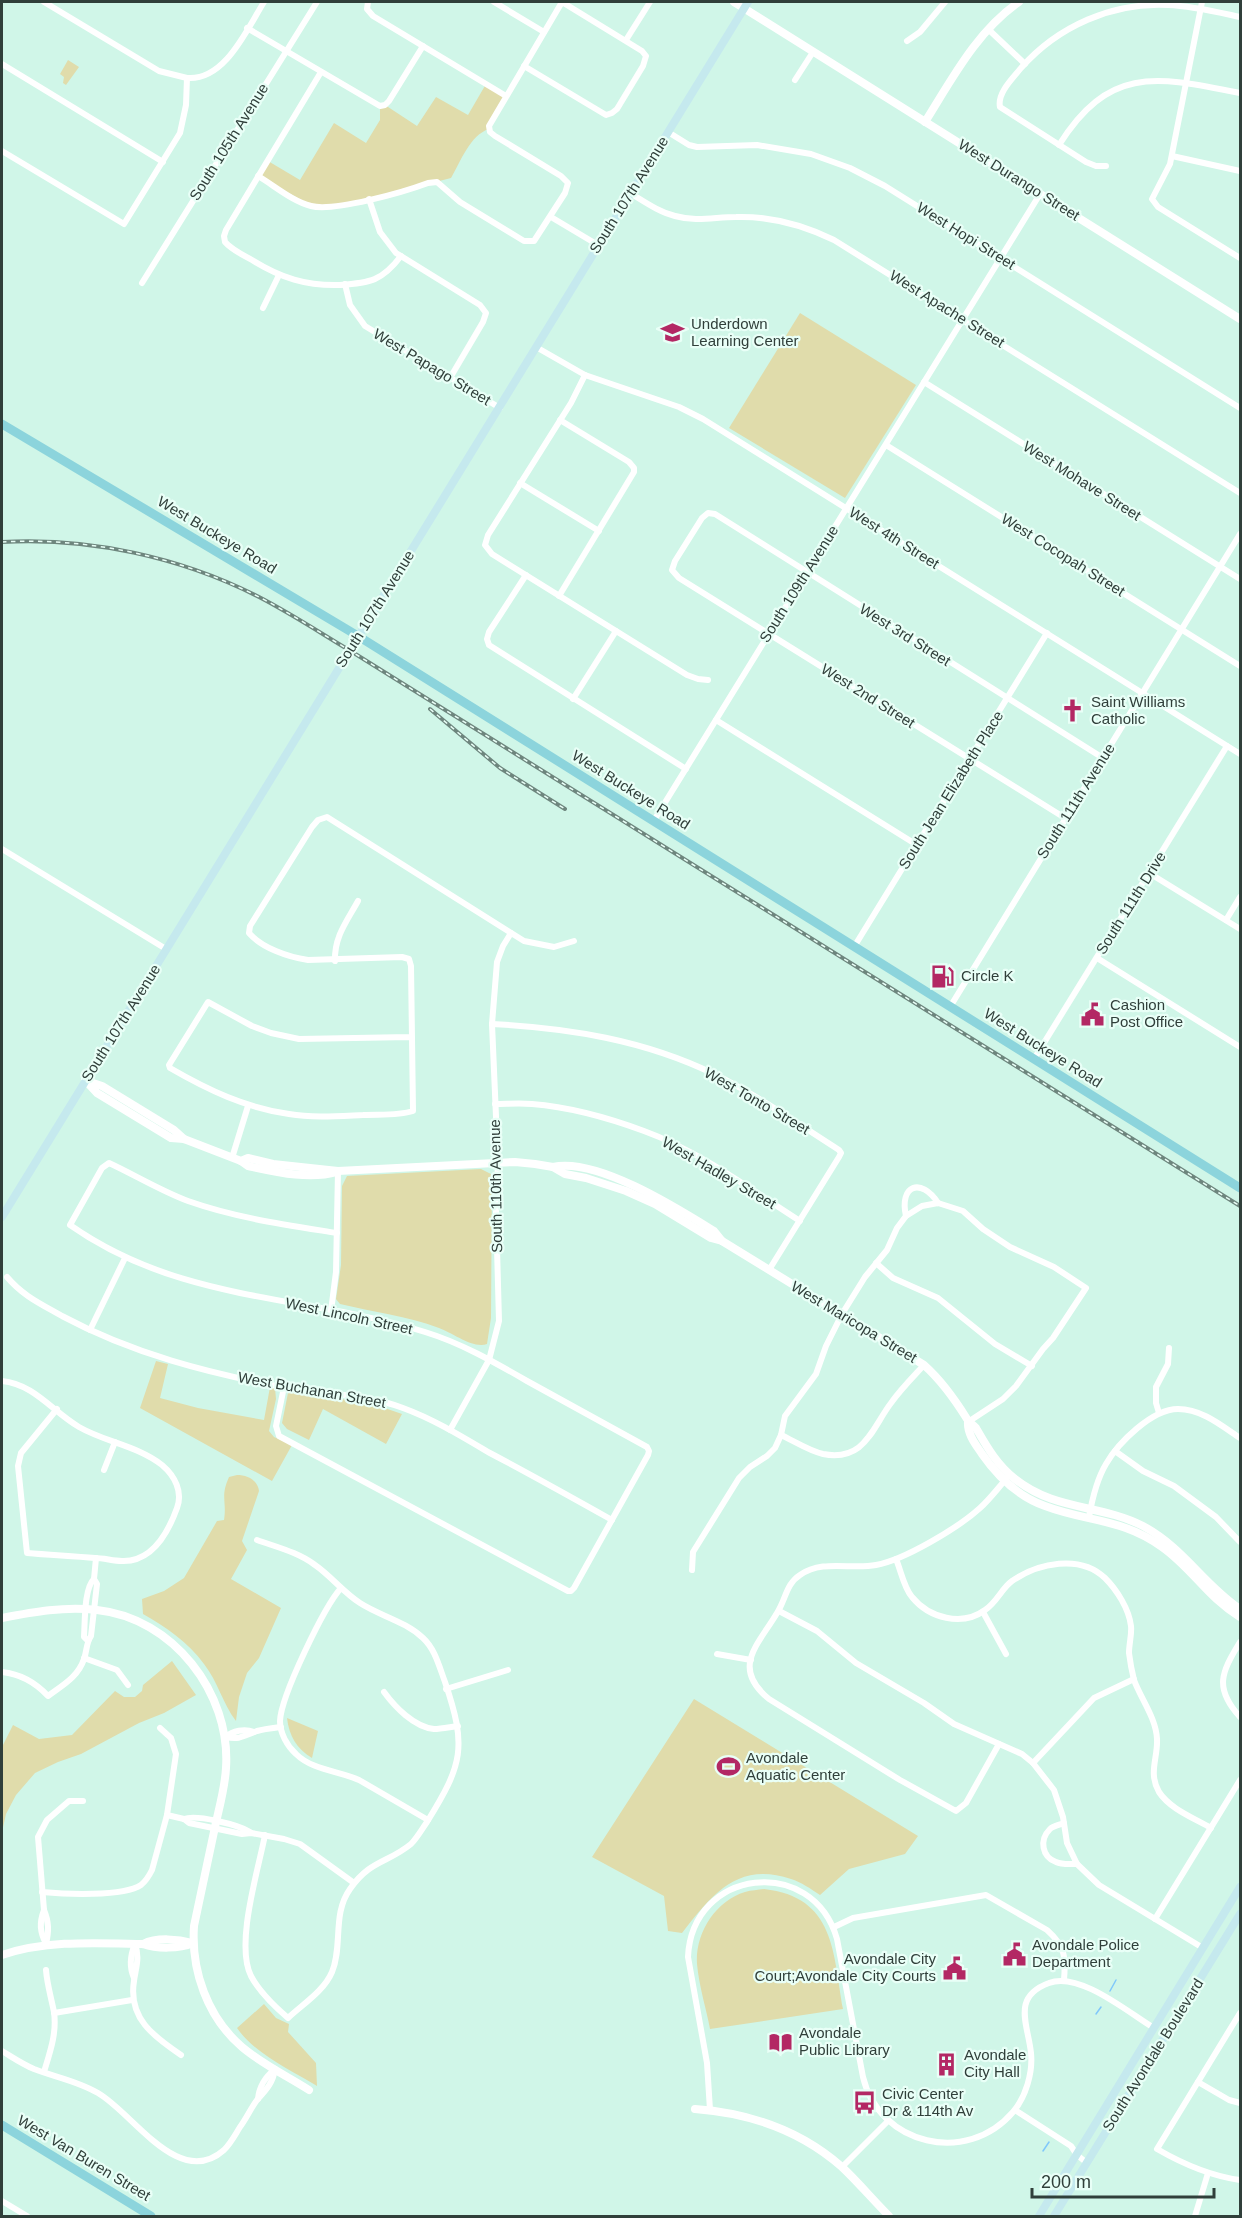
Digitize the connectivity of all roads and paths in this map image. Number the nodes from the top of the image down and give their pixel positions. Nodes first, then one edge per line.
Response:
1 (44, 2) edge
2 (264, 2) edge
3 (317, 2) edge
4 (495, 2) edge
5 (562, 2) edge
6 (650, 2) edge
7 (734, 2) edge
8 (945, 2) edge
9 (1019, 2) edge
10 (1202, 2) edge
11 (368, 5) edge
12 (746, 5) edge
13 (1200, 9) junction
14 (1240, 17) edge
15 (247, 27) junction
16 (988, 29) junction
17 (544, 32) junction
18 (626, 40) junction
19 (907, 41) dead end
20 (423, 46) junction
21 (286, 51) junction
22 (813, 52) junction
23 (2, 64) edge
24 (1025, 64) junction
25 (524, 66) junction
26 (321, 72) junction
27 (187, 78) junction
28 (795, 80) dead end
29 (1186, 82) junction
30 (1240, 93) edge
31 (506, 96) junction
32 (925, 122) junction
33 (668, 132) junction
34 (1059, 145) junction
35 (2, 151) edge
36 (1172, 156) junction
37 (163, 162) junction
38 (1106, 166) dead end
39 (1240, 171) edge
40 (258, 176) junction
41 (630, 193) junction
42 (1040, 194) junction
43 (369, 199) junction
44 (551, 217) junction
45 (598, 245) junction
46 (400, 256) junction
47 (1000, 258) junction
48 (1240, 258) edge
49 (279, 275) junction
50 (142, 283) dead end
51 (345, 284) junction
52 (263, 308) dead end
53 (963, 319) junction
54 (1240, 319) edge
55 (536, 347) junction
56 (585, 375) junction
57 (450, 378) junction
58 (924, 382) junction
59 (500, 408) junction
60 (1240, 408) edge
61 (560, 420) junction
62 (2, 424) edge
63 (885, 445) junction
64 (520, 483) junction
65 (1240, 493) edge
66 (846, 508) junction
67 (599, 531) junction
68 (1240, 534) edge
69 (1220, 567) junction
70 (672, 570) joint
71 (806, 572) junction
72 (525, 574) junction
73 (1240, 579) edge
74 (560, 596) junction
75 (1182, 629) junction
76 (616, 631) junction
77 (1047, 633) junction
78 (769, 634) junction
79 (358, 636) junction
80 (1240, 666) edge
81 (708, 680) dead end
82 (1143, 693) junction
83 (573, 699) junction
84 (1007, 699) junction
85 (716, 720) junction
86 (1227, 746) junction
87 (1240, 754) edge
88 (1102, 758) junction
89 (970, 759) junction
90 (686, 769) junction
91 (1065, 819) junction
92 (653, 822) junction
93 (917, 845) junction
94 (2, 849) edge
95 (1149, 873) junction
96 (1240, 897) edge
97 (358, 901) dead end
98 (1226, 920) junction
99 (1240, 929) edge
100 (511, 933) junction
101 (574, 941) dead end
102 (854, 947) junction
103 (166, 949) junction
104 (1097, 958) junction
105 (335, 961) junction
106 (950, 1007) junction
107 (492, 1024) junction
108 (410, 1037) junction
109 (1240, 1047) edge
110 (1034, 1059) junction
111 (86, 1080) junction
112 (495, 1104) junction
113 (248, 1106) junction
114 (231, 1158) junction
115 (498, 1162) junction
116 (338, 1172) junction
117 (1240, 1188) edge
118 (938, 1203) junction
119 (906, 1216) junction
120 (2, 1217) edge
121 (800, 1221) junction
122 (337, 1233) junction
123 (125, 1258) junction
124 (876, 1263) junction
125 (769, 1270) junction
126 (7, 1277) dead end
127 (331, 1311) junction
128 (842, 1314) junction
129 (90, 1330) junction
130 (1169, 1348) dead end
131 (489, 1360) junction
132 (924, 1365) junction
133 (1032, 1366) junction
134 (2, 1382) edge
135 (284, 1387) junction
136 (57, 1409) junction
137 (1160, 1413) junction
138 (968, 1422) junction
139 (450, 1430) junction
140 (781, 1435) junction
141 (1240, 1438) edge
142 (115, 1442) junction
143 (1115, 1451) junction
144 (104, 1470) dead end
145 (1007, 1478) junction
146 (1090, 1514) junction
147 (612, 1520) junction
148 (256, 1540) dead end
149 (1240, 1542) edge
150 (96, 1558) junction
151 (896, 1559) junction
152 (692, 1569) dead end
153 (342, 1588) junction
154 (90, 1609) junction
155 (1240, 1609) edge
156 (779, 1611) junction
157 (983, 1612) junction
158 (1240, 1617) edge
159 (2, 1618) edge
160 (1240, 1642) edge
161 (717, 1654) dead end
162 (1006, 1654) dead end
163 (84, 1658) junction
164 (751, 1660) junction
165 (508, 1670) dead end
166 (2, 1672) edge
167 (1134, 1679) junction
168 (128, 1685) dead end
169 (447, 1689) junction
170 (384, 1692) dead end
171 (1240, 1717) edge
172 (281, 1723) junction
173 (458, 1726) junction
174 (160, 1728) dead end
175 (225, 1737) junction
176 (999, 1743) junction
177 (1033, 1763) junction
178 (1240, 1780) edge
179 (83, 1801) dead end
180 (167, 1815) junction
181 (428, 1820) junction
182 (1064, 1823) junction
183 (215, 1825) junction
184 (1211, 1828) junction
185 (265, 1835) junction
186 (1077, 1863) junction
187 (354, 1883) junction
188 (1240, 1887) edge
189 (42, 1892) junction
190 (1240, 1914) edge
191 (1155, 1918) junction
192 (834, 1927) junction
193 (193, 1943) junction
194 (46, 1944) junction
195 (139, 1944) junction
196 (1203, 1948) junction
197 (2, 1955) edge
198 (46, 1970) dead end
199 (1064, 1980) junction
200 (132, 2000) junction
201 (54, 2013) junction
202 (1240, 2013) edge
203 (1154, 2028) junction
204 (1165, 2035) junction
205 (2, 2051) edge
206 (181, 2055) dead end
207 (275, 2069) junction
208 (44, 2072) junction
209 (1198, 2082) junction
210 (309, 2090) dead end
211 (1240, 2103) edge
212 (695, 2109) dead end
213 (710, 2110) junction
214 (1014, 2110) junction
215 (888, 2121) junction
216 (2, 2126) edge
217 (1077, 2155) junction
218 (1087, 2163) junction
219 (842, 2167) junction
220 (1208, 2173) junction
221 (1240, 2180) edge
222 (2, 2201) edge
223 (27, 2217) edge
224 (151, 2217) edge
225 (889, 2217) edge
226 (1039, 2217) edge
227 (1054, 2217) edge
228 (1195, 2217) edge

1 - 27 street
2 - 15 street
3 - 21 street, South 105th Avenue
4 - 17 street
5 - 17 street
5 - 18 street
6 - 18 street
7 - 12 street
8 - 19 street
9 - 16 street
10 - 13 street
11 - 20 street
12 - 22 street, West Durango Street
12 - 33 main road, South 107th Avenue
13 - 14 street
13 - 24 street
13 - 29 street
15 - 21 street
15 - 27 street
16 - 24 street
16 - 32 street
17 - 25 street
18 - 25 street
20 - 26 street
20 - 31 street
21 - 26 street
21 - 50 street, South 105th Avenue
22 - 28 street
22 - 32 street, West Durango Street
23 - 37 street
24 - 34 street
25 - 31 street
26 - 40 street
27 - 37 street
29 - 30 street
29 - 34 street
29 - 36 street
31 - 44 street
32 - 42 street, West Durango Street
33 - 41 main road, South 107th Avenue
33 - 47 street, West Hopi Street
34 - 38 street
35 - 37 street
36 - 39 street
36 - 48 street
40 - 43 street
40 - 49 street
41 - 45 main road, South 107th Avenue
41 - 53 street, West Apache Street
42 - 47 street, South 109th Avenue
42 - 54 street, West Durango Street
43 - 44 street
43 - 46 street
44 - 45 street
45 - 55 main road, South 107th Avenue
46 - 51 street
46 - 57 street
47 - 53 street, South 109th Avenue
47 - 60 street, West Hopi Street
49 - 51 street
49 - 52 street
51 - 57 street, West Papago Street
53 - 58 street, South 109th Avenue
53 - 65 street, West Apache Street
55 - 56 street, West 4th Street
55 - 59 main road, South 107th Avenue
56 - 61 street
56 - 66 street, West 4th Street
57 - 59 street, West Papago Street
58 - 63 street, South 109th Avenue
58 - 69 street, West Mohave Street
59 - 79 main road, South 107th Avenue
61 - 64 street
61 - 67 street
62 - 79 main road, West Buckeye Road
63 - 66 street, South 109th Avenue
63 - 75 street, West Cocopah Street
64 - 67 street
64 - 72 street
66 - 71 street, South 109th Avenue
66 - 77 street, West 4th Street
67 - 74 street
68 - 69 street, South 111th Avenue
69 - 73 street, West Mohave Street
69 - 75 street, South 111th Avenue
70 - 71 street, West 3rd Street
70 - 78 street, West 2nd Street
71 - 78 street, South 109th Avenue
71 - 84 street, West 3rd Street
72 - 74 street
72 - 83 street
74 - 76 street
75 - 80 street, West Cocopah Street
75 - 82 street, South 111th Avenue
76 - 81 street
76 - 83 street
77 - 82 street, West 4th Street
77 - 84 street, South Jean Elizabeth Place
78 - 85 street, South 109th Avenue
78 - 89 street, West 2nd Street
79 - 92 main road, West Buckeye Road
79 - 103 main road, South 107th Avenue
82 - 86 street, West 4th Street
82 - 88 street, South 111th Avenue
83 - 90 street
84 - 88 street, West 3rd Street
84 - 89 street, South Jean Elizabeth Place
85 - 90 street, South 109th Avenue
85 - 93 street
86 - 87 street, West 4th Street
86 - 95 street, South 111th Drive
88 - 91 street, South 111th Avenue
89 - 91 street, West 2nd Street
89 - 93 street, South Jean Elizabeth Place
90 - 92 street, South 109th Avenue
91 - 106 street, South 111th Avenue
92 - 102 main road, West Buckeye Road
93 - 102 street, South Jean Elizabeth Place
94 - 103 street
95 - 98 street
95 - 104 street, South 111th Drive
96 - 98 street
97 - 105 street
98 - 99 street
100 - 101 street
100 - 105 street
100 - 107 street, South 110th Avenue
102 - 106 main road, West Buckeye Road
103 - 111 main road, South 107th Avenue
104 - 109 street
104 - 110 street, South 111th Drive
105 - 108 street
106 - 110 main road, West Buckeye Road
107 - 112 street, South 110th Avenue
107 - 121 street, West Tonto Street
108 - 113 street
108 - 113 street
110 - 117 main road, West Buckeye Road
111 - 114 street, West Maricopa Street
111 - 120 main road, South 107th Avenue
112 - 115 street, South 110th Avenue
112 - 121 street, West Hadley Street
113 - 114 street
114 - 116 street, West Maricopa Street
115 - 116 street, West Maricopa Street
115 - 125 street, West Maricopa Street
115 - 131 street, South 110th Avenue
116 - 122 street
118 - 119 street
118 - 119 street
118 - 133 street
119 - 124 street
121 - 125 street
122 - 123 street, West Lincoln Street
122 - 127 street
123 - 127 street, West Lincoln Street
123 - 129 street
124 - 128 street
124 - 133 street
125 - 128 street, West Maricopa Street
126 - 129 street, West Buchanan Street
127 - 131 street, West Lincoln Street
128 - 132 street, West Maricopa Street
128 - 140 street
129 - 135 street, West Buchanan Street
130 - 137 street
131 - 139 street, South 110th Avenue
131 - 147 street, West Lincoln Street
132 - 138 street, West Maricopa Street
132 - 140 street
133 - 138 street
134 - 136 street
135 - 139 street, West Buchanan Street
135 - 147 street
136 - 142 street
136 - 150 street
137 - 141 street
137 - 143 street
138 - 145 street, West Maricopa Street
139 - 147 street, West Buchanan Street
140 - 152 street
142 - 144 street
142 - 150 street
143 - 146 street
143 - 149 street
145 - 146 street, West Maricopa Street
145 - 151 street
146 - 155 street, West Maricopa Street
146 - 158 street, West Maricopa Street
148 - 153 street
150 - 154 street
151 - 156 street
151 - 157 street
153 - 169 street
153 - 172 street
154 - 159 street
154 - 163 street
154 - 175 street
156 - 164 street
156 - 176 street
157 - 162 street
157 - 167 street
160 - 171 street
161 - 164 street
163 - 166 street
163 - 168 street
164 - 176 street
165 - 169 street
167 - 177 street
167 - 184 street
169 - 173 street
170 - 173 street
172 - 175 street
172 - 181 street
173 - 181 street
174 - 180 street
175 - 183 street
176 - 177 street
177 - 182 street
178 - 184 street
179 - 189 street
180 - 183 street
180 - 189 street
181 - 187 street
182 - 186 street
182 - 186 street
183 - 185 street
183 - 193 street
184 - 191 street
185 - 187 street
185 - 187 street
186 - 191 street
188 - 196 main road, South Avondale Boulevard
189 - 194 street
190 - 204 main road, South Avondale Boulevard
191 - 196 street
192 - 199 street
192 - 213 street
192 - 215 street
193 - 195 street
193 - 207 street
194 - 195 street
194 - 197 street
195 - 200 street
196 - 203 main road, South Avondale Boulevard
198 - 201 street
199 - 203 street
199 - 214 street
200 - 201 street
200 - 206 street
201 - 208 street
202 - 209 street
203 - 204 main road
203 - 217 main road, South Avondale Boulevard
204 - 218 main road, South Avondale Boulevard
205 - 208 street
207 - 208 street
207 - 210 street
209 - 211 street
209 - 220 street
212 - 213 street
213 - 219 street
214 - 215 street
214 - 217 street
215 - 219 street
216 - 224 main road, West Van Buren Street
217 - 218 street
217 - 226 main road, South Avondale Boulevard
218 - 227 main road, South Avondale Boulevard
219 - 225 street
220 - 221 street
220 - 228 street
222 - 223 street

